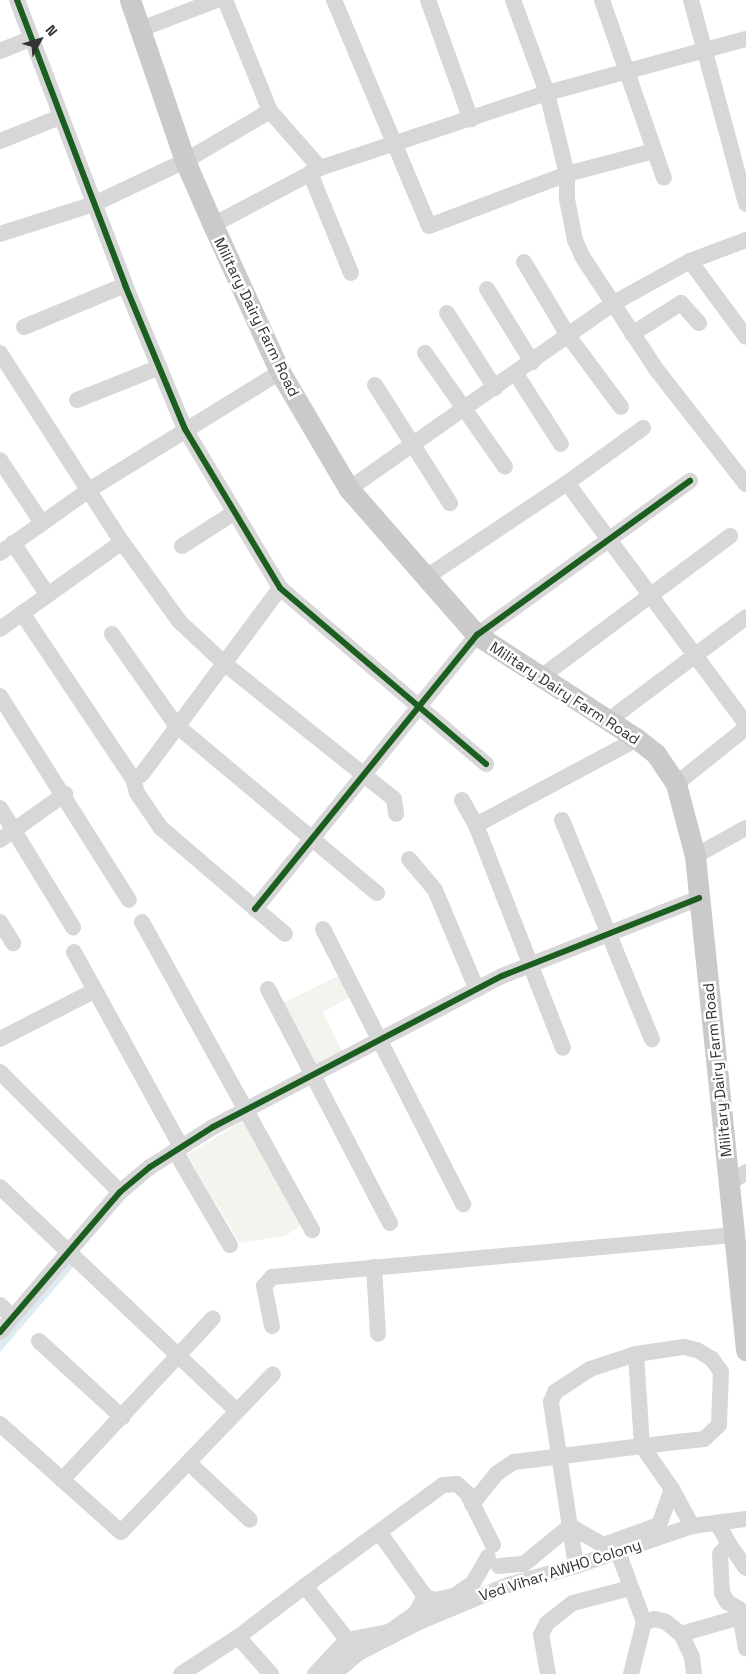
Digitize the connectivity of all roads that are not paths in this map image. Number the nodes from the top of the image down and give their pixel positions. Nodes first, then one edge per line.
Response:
1 (17, 0) edge
2 (130, 0) edge
3 (217, 0) edge
4 (225, 0) edge
5 (334, 0) edge
6 (428, 0) edge
7 (513, 0) edge
8 (602, 0) edge
9 (691, 0) edge
10 (141, 29) junction
11 (30, 39) junction
12 (746, 39) edge
13 (702, 48) junction
14 (0, 51) edge
15 (625, 70) junction
16 (547, 93) junction
17 (270, 111) junction
18 (60, 117) junction
19 (471, 120) junction
20 (0, 141) edge
21 (397, 145) junction
22 (654, 151) junction
23 (185, 161) junction
24 (315, 170) junction
25 (567, 174) junction
26 (664, 178) dead end
27 (742, 179) edge
28 (94, 204) junction
29 (746, 204) edge
30 (213, 226) junction
31 (0, 234) edge
32 (746, 240) edge
33 (690, 261) junction
34 (524, 262) dead end
35 (351, 272) dead end
36 (125, 285) junction
37 (487, 289) dead end
38 (612, 304) junction
39 (447, 313) dead end
40 (699, 322) dead end
41 (24, 327) dead end
42 (632, 334) junction
43 (569, 337) junction
44 (746, 337) edge
45 (0, 353) edge
46 (425, 353) dead end
47 (532, 362) junction
48 (160, 367) junction
49 (280, 372) junction
50 (516, 374) junction
51 (375, 385) dead end
52 (495, 388) junction
53 (77, 400) dead end
54 (621, 407) dead end
55 (464, 409) junction
56 (643, 428) dead end
57 (185, 429) junction
58 (561, 444) dead end
59 (413, 445) junction
60 (0, 460) edge
61 (505, 467) dead end
62 (690, 481) dead end
63 (567, 483) junction
64 (746, 484) edge
65 (349, 489) junction
66 (89, 490) junction
67 (450, 503) dead end
68 (235, 512) junction
69 (42, 523) junction
70 (730, 536) dead end
71 (610, 538) junction
72 (122, 542) junction
73 (182, 546) dead end
74 (4, 547) edge
75 (425, 578) junction
76 (280, 588) junction
77 (47, 594) junction
78 (653, 596) junction
79 (22, 613) junction
80 (746, 617) edge
81 (0, 629) edge
82 (112, 634) dead end
83 (477, 635) junction
84 (695, 654) junction
85 (225, 664) junction
86 (541, 677) junction
87 (0, 696) edge
88 (417, 706) junction
89 (609, 720) junction
90 (176, 725) junction
91 (746, 726) edge
92 (637, 739) junction
93 (486, 764) dead end
94 (364, 775) junction
95 (133, 780) junction
96 (676, 784) junction
97 (65, 794) junction
98 (462, 800) dead end
99 (0, 808) edge
100 (396, 814) dead end
101 (562, 820) dead end
102 (476, 825) junction
103 (746, 828) edge
104 (14, 831) junction
105 (313, 838) junction
106 (0, 840) edge
107 (696, 856) junction
108 (409, 859) dead end
109 (377, 893) dead end
110 (699, 898) junction
111 (129, 900) dead end
112 (255, 909) junction
113 (0, 922) edge
114 (142, 922) dead end
115 (73, 927) dead end
116 (323, 929) dead end
117 (608, 932) junction
118 (285, 934) dead end
119 (13, 942) dead end
120 (74, 952) dead end
121 (528, 965) junction
122 (268, 989) dead end
123 (477, 990) junction
124 (94, 991) junction
125 (0, 1039) edge
126 (652, 1039) dead end
127 (382, 1040) junction
128 (563, 1048) dead end
129 (0, 1072) edge
130 (311, 1074) junction
131 (245, 1109) junction
132 (178, 1149) junction
133 (738, 1178) edge
134 (0, 1187) edge
135 (120, 1192) junction
136 (463, 1204) dead end
137 (390, 1223) dead end
138 (312, 1230) dead end
139 (734, 1235) junction
140 (230, 1245) dead end
141 (69, 1252) junction
142 (374, 1266) junction
143 (0, 1305) edge
144 (12, 1317) junction
145 (213, 1318) dead end
146 (272, 1326) dead end
147 (0, 1332) edge
148 (378, 1334) dead end
149 (39, 1341) dead end
150 (746, 1350) edge
151 (631, 1355) junction
152 (178, 1356) junction
153 (273, 1374) dead end
154 (237, 1411) junction
155 (122, 1417) junction
156 (0, 1424) edge
157 (638, 1446) junction
158 (559, 1458) junction
159 (188, 1462) junction
160 (62, 1480) junction
161 (672, 1488) junction
162 (472, 1504) junction
163 (250, 1520) dead end
164 (745, 1521) edge
165 (717, 1523) junction
166 (570, 1526) junction
167 (692, 1526) junction
168 (379, 1532) junction
169 (729, 1544) junction
170 (618, 1552) junction
171 (494, 1557) junction
172 (576, 1566) junction
173 (746, 1568) edge
174 (508, 1585) junction
175 (305, 1586) junction
176 (630, 1588) junction
177 (426, 1596) junction
178 (438, 1614) junction
179 (740, 1617) junction
180 (644, 1622) junction
181 (680, 1634) junction
182 (238, 1637) junction
183 (347, 1640) junction
184 (746, 1648) edge
185 (358, 1653) junction
186 (181, 1674) edge
187 (271, 1674) edge
188 (315, 1674) edge
189 (334, 1674) edge
190 (548, 1674) edge
191 (631, 1674) edge
192 (694, 1674) edge

1 - 11 street
2 - 10 main road, Military Dairy Farm Road
3 - 10 street
4 - 17 street
5 - 21 street
6 - 19 street
7 - 16 street
8 - 15 street
9 - 13 street
10 - 23 main road, Military Dairy Farm Road
11 - 14 street
11 - 18 street
12 - 13 street
13 - 15 street
13 - 27 street
15 - 16 street
15 - 22 street
16 - 19 street
16 - 25 street
17 - 23 street
17 - 24 street
18 - 20 street
18 - 28 street
19 - 21 street
21 - 24 street
21 - 25 street
22 - 25 street
22 - 26 street
23 - 28 street
23 - 30 main road, Military Dairy Farm Road
24 - 30 street
24 - 35 street
25 - 38 street
27 - 29 street
28 - 31 street
28 - 36 street
30 - 49 main road, Military Dairy Farm Road
32 - 33 street
33 - 38 street
33 - 44 street
34 - 43 street
36 - 41 street
36 - 48 street
37 - 47 street
38 - 42 street
38 - 43 street
39 - 52 street
40 - 42 street
42 - 64 street
43 - 47 street
43 - 54 street
45 - 66 street
46 - 55 street
47 - 50 street
48 - 53 street
48 - 57 street
49 - 57 street
49 - 65 main road, Military Dairy Farm Road
50 - 52 street
50 - 58 street
51 - 59 street
52 - 55 street
55 - 59 street
55 - 61 street
56 - 63 street
57 - 66 street
57 - 68 street
59 - 65 street
59 - 67 street
60 - 69 street
62 - 71 street
63 - 71 street
63 - 75 street
65 - 75 main road, Military Dairy Farm Road
66 - 69 street
66 - 72 street
68 - 73 street
68 - 76 street
69 - 74 street
70 - 78 street
71 - 78 street
71 - 83 street
72 - 77 street
72 - 85 street
74 - 77 street
75 - 83 main road, Military Dairy Farm Road
76 - 85 street
76 - 88 street
77 - 79 street
78 - 84 street
78 - 86 street
79 - 81 street
79 - 95 street
80 - 84 street
82 - 90 street
83 - 86 main road, Military Dairy Farm Road
83 - 88 street
84 - 89 street
84 - 91 street
85 - 90 street
85 - 94 street
86 - 89 main road, Military Dairy Farm Road
87 - 97 street
88 - 93 street
88 - 94 street
89 - 92 main road, Military Dairy Farm Road
90 - 95 street
90 - 105 street
91 - 96 street
92 - 96 main road, Military Dairy Farm Road
92 - 102 street
94 - 100 street
94 - 105 street
95 - 112 street
96 - 107 main road, Military Dairy Farm Road
97 - 104 street
97 - 111 street
98 - 102 street
99 - 104 street
101 - 117 street
102 - 121 street
103 - 107 street
104 - 106 street
104 - 115 street
105 - 109 street
105 - 112 street
107 - 110 main road, Military Dairy Farm Road
108 - 123 street
110 - 117 street
110 - 133 main road, Military Dairy Farm Road
112 - 118 street
113 - 119 street
114 - 131 street
116 - 127 street
117 - 121 street
117 - 126 street
120 - 124 street
121 - 123 street
121 - 128 street
122 - 130 street
123 - 127 street
124 - 125 street
124 - 132 street
127 - 130 street
127 - 136 street
129 - 135 street
130 - 131 street
130 - 137 street
131 - 132 street
131 - 138 street
132 - 135 street
132 - 140 street
133 - 139 main road, Military Dairy Farm Road
134 - 141 street
135 - 141 street
139 - 142 street
139 - 150 main road, Military Dairy Farm Road
141 - 144 street
141 - 152 street
142 - 146 street
142 - 148 street
143 - 144 street
144 - 147 street
145 - 152 street
149 - 155 street
151 - 157 street
151 - 157 street
151 - 158 street
152 - 154 street
152 - 155 street
153 - 154 street
154 - 159 street
155 - 160 street
156 - 160 street
157 - 158 street
157 - 161 street
158 - 162 street
158 - 166 street
159 - 160 street
159 - 163 street
161 - 166 street
161 - 167 street
162 - 168 street
162 - 171 street
164 - 165 street, Ved Vihar, AWHO Colony
165 - 167 street, Ved Vihar, AWHO Colony
165 - 169 street
166 - 171 street
166 - 172 street
167 - 170 street, Ved Vihar, AWHO Colony
168 - 175 street
168 - 177 street
169 - 173 street
169 - 179 street
170 - 172 street, Ved Vihar, AWHO Colony
170 - 176 street
171 - 174 street
171 - 177 street
172 - 174 street, Ved Vihar, AWHO Colony
174 - 178 street, Ved Vihar, AWHO Colony
175 - 182 street
175 - 183 street
176 - 180 street
176 - 190 street
177 - 178 street
177 - 183 street
178 - 185 street, Ved Vihar, AWHO Colony
179 - 181 street
179 - 184 street
180 - 181 street
180 - 191 street
181 - 192 street
182 - 186 street
182 - 187 street
183 - 185 street
183 - 188 street
185 - 189 street, Ved Vihar, AWHO Colony

